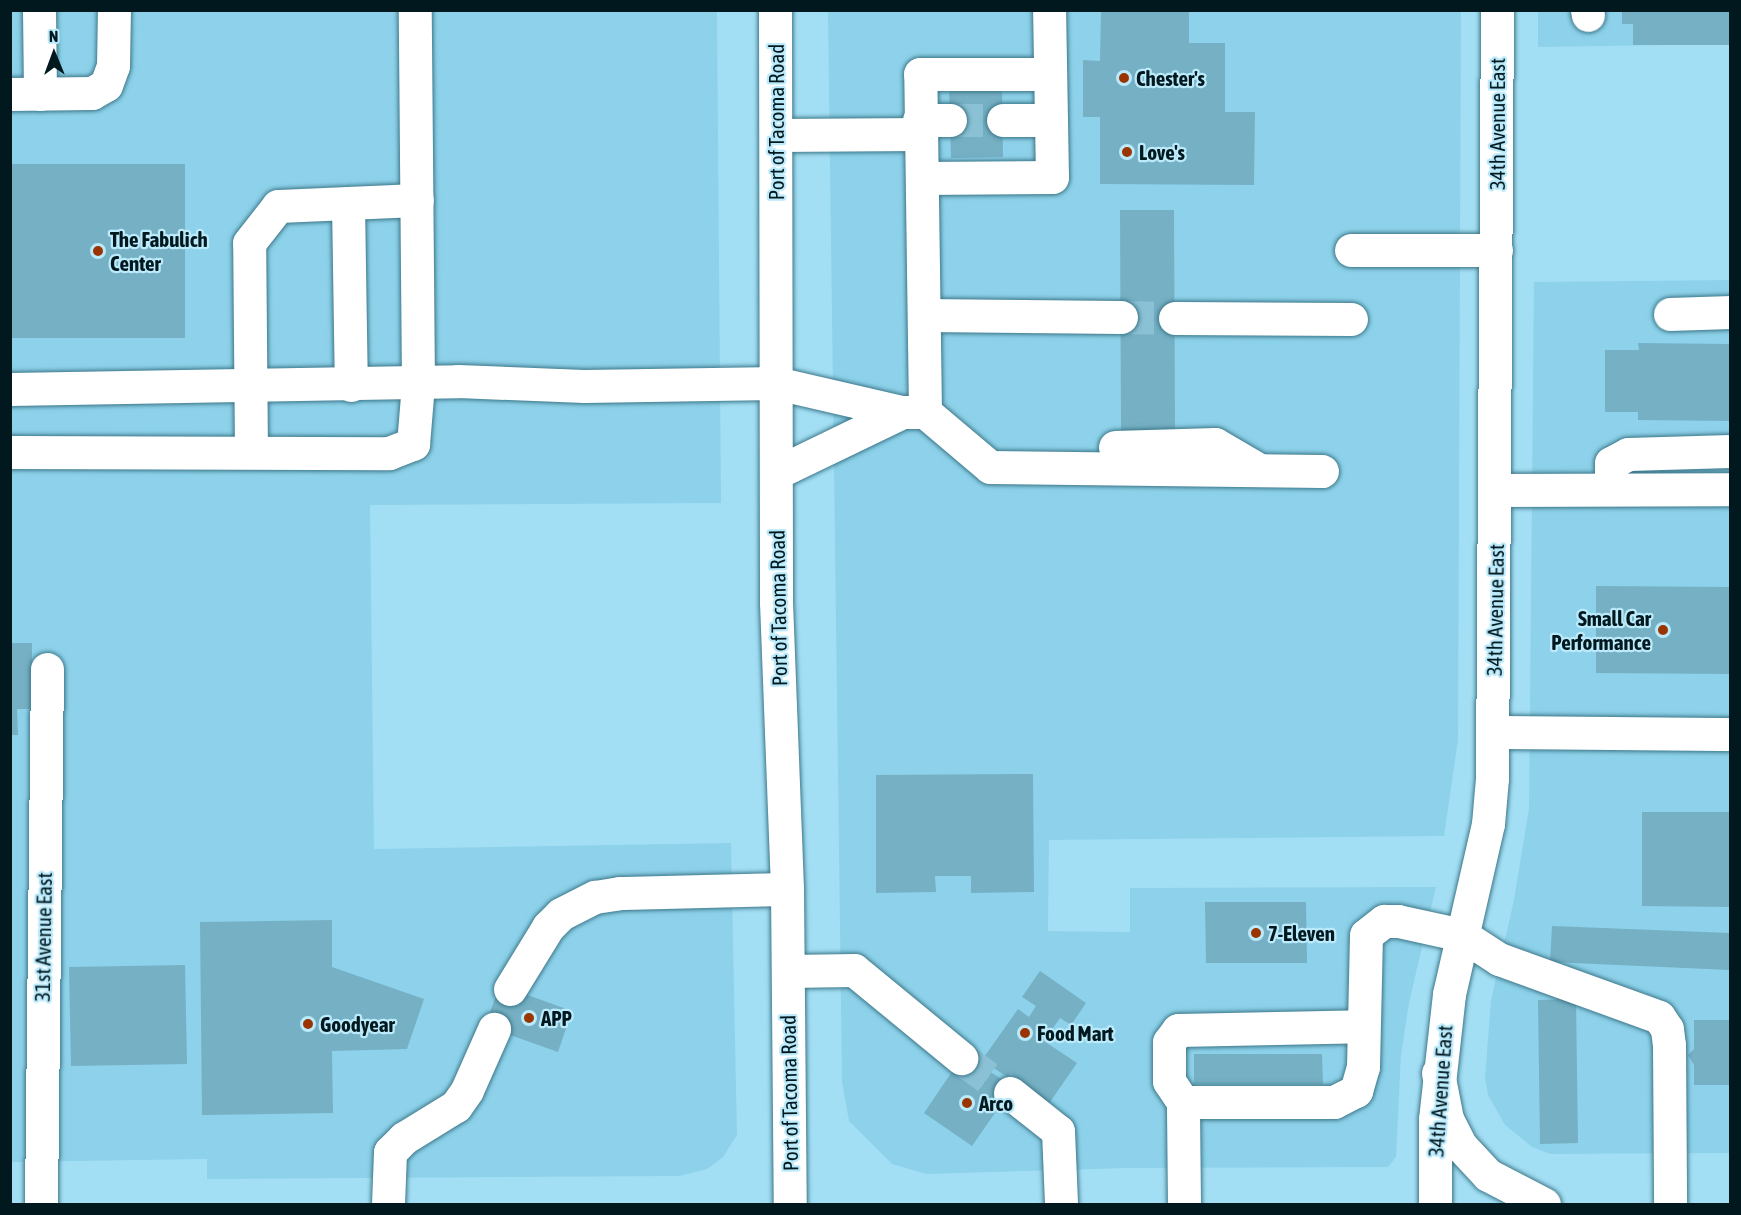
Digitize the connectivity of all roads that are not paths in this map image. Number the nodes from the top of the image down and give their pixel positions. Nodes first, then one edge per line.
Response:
1 (39, 10) edge
2 (114, 10) edge
3 (415, 10) edge
4 (775, 10) edge
5 (1049, 10) edge
6 (1497, 10) edge
7 (1050, 74) junction
8 (25, 94) edge
9 (1003, 120) tunnel mouth
10 (1051, 120) junction
11 (930, 125) junction
12 (776, 135) junction
13 (922, 178) junction
14 (417, 200) junction
15 (348, 203) junction
16 (1351, 250) dead end
17 (1496, 250) junction
18 (1731, 312) edge
19 (1670, 314) dead end
20 (924, 315) junction
21 (1121, 317) tunnel mouth
22 (1175, 318) tunnel mouth
23 (1351, 319) dead end
24 (776, 383) junction
25 (418, 384) junction
26 (351, 385) junction
27 (252, 386) junction
28 (10, 389) edge
29 (914, 412) junction
30 (1731, 451) edge
31 (10, 452) edge
32 (250, 452) junction
33 (1322, 471) dead end
34 (776, 473) junction
35 (1611, 489) junction
36 (1731, 489) edge
37 (1497, 490) junction
38 (47, 669) dead end
39 (1493, 732) junction
40 (1731, 734) edge
41 (787, 890) junction
42 (1462, 935) junction
43 (788, 971) junction
44 (510, 989) dead end
45 (1362, 1026) junction
46 (494, 1029) dead end
47 (961, 1058) tunnel mouth
48 (1438, 1073) junction
49 (1010, 1093) tunnel mouth
50 (1183, 1102) junction
51 (41, 1204) edge
52 (388, 1204) edge
53 (790, 1204) edge
54 (1061, 1204) edge
55 (1184, 1204) edge
56 (1435, 1204) edge
57 (1544, 1204) edge
58 (1670, 1204) edge

1 - 8 street
2 - 8 street
3 - 14 street
4 - 12 street, Port of Tacoma Road
5 - 7 street
6 - 17 street, 34th Avenue East
7 - 10 street
7 - 11 street
9 - 10 street
10 - 13 street
11 - 12 street
11 - 13 street
12 - 24 street, Port of Tacoma Road
13 - 20 street
14 - 15 street
14 - 25 street
15 - 26 street
15 - 27 street
16 - 17 street
17 - 37 street, 34th Avenue East
18 - 19 street
20 - 21 street
20 - 29 street
22 - 23 street
24 - 25 street
24 - 29 street
24 - 34 street, Port of Tacoma Road
25 - 26 street
25 - 32 street
26 - 27 street
27 - 28 street
27 - 32 street
29 - 33 street
29 - 34 street
30 - 35 street
31 - 32 street
34 - 41 street, Port of Tacoma Road
35 - 36 street
35 - 37 street
37 - 39 street, 34th Avenue East
38 - 51 street, 31st Avenue East
39 - 40 street
39 - 42 street, 34th Avenue East
41 - 43 street, Port of Tacoma Road
41 - 44 street
42 - 45 street
42 - 48 street, 34th Avenue East
42 - 58 street
43 - 47 street
43 - 53 street, Port of Tacoma Road
45 - 50 street
45 - 50 street
46 - 52 street
48 - 56 street, 34th Avenue East
48 - 57 street
49 - 54 street
50 - 55 street

